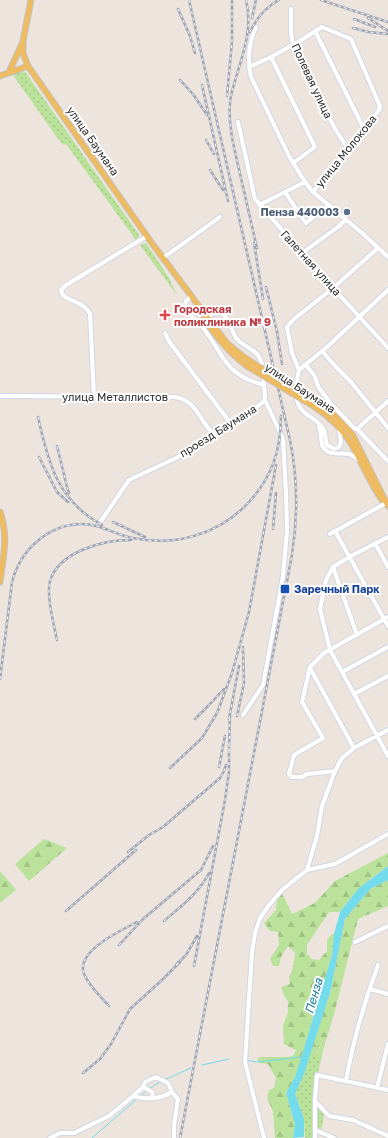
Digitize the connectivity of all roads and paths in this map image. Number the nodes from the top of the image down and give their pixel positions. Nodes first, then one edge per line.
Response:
1 (30, 0) edge
2 (291, 9) dead end
3 (256, 27) dead end
4 (315, 31) junction
5 (23, 41) junction
6 (293, 44) junction
7 (271, 57) junction
8 (28, 66) junction
9 (249, 67) junction
10 (9, 72) junction
11 (0, 76) edge
12 (238, 122) dead end
13 (364, 129) junction
14 (348, 149) junction
15 (293, 163) junction
16 (305, 182) junction
17 (285, 192) junction
18 (313, 192) junction
19 (260, 205) junction
20 (329, 205) junction
21 (220, 217) dead end
22 (346, 219) junction
23 (147, 236) junction
24 (378, 248) junction
25 (302, 253) junction
26 (388, 257) edge
27 (163, 258) junction
28 (169, 266) junction
29 (333, 288) junction
30 (388, 290) edge
31 (189, 298) junction
32 (206, 317) junction
33 (359, 317) junction
34 (165, 333) dead end
35 (388, 348) edge
36 (322, 350) junction
37 (249, 364) junction
38 (305, 364) junction
39 (299, 370) junction
40 (264, 385) junction
41 (0, 396) edge
42 (94, 397) junction
43 (264, 401) junction
44 (388, 401) edge
45 (317, 405) junction
46 (376, 412) junction
47 (317, 422) junction
48 (231, 424) junction
49 (339, 428) junction
50 (388, 428) edge
51 (357, 429) junction
52 (214, 434) junction
53 (360, 461) junction
54 (388, 461) edge
55 (387, 504) edge
56 (0, 512) edge
57 (101, 521) dead end
58 (335, 531) junction
59 (330, 534) dead end
60 (388, 537) edge
61 (375, 543) junction
62 (349, 557) junction
63 (333, 567) junction
64 (388, 567) edge
65 (0, 582) edge
66 (386, 618) edge
67 (388, 626) edge
68 (357, 635) junction
69 (388, 647) edge
70 (330, 650) junction
71 (310, 667) junction
72 (342, 672) junction
73 (388, 676) edge
74 (354, 694) junction
75 (243, 715) dead end
76 (388, 730) edge
77 (377, 736) junction
78 (354, 748) junction
79 (388, 756) edge
80 (335, 771) junction
81 (388, 834) edge
82 (307, 870) junction
83 (388, 926) edge
84 (355, 942) dead end
85 (378, 965) dead end
86 (370, 989) junction
87 (388, 994) edge
88 (388, 1044) edge
89 (346, 1081) junction
90 (143, 1087) junction
91 (378, 1088) junction
92 (388, 1090) edge
93 (172, 1092) junction
94 (133, 1096) junction
95 (153, 1098) junction
96 (315, 1100) junction
97 (315, 1130) junction
98 (388, 1136) edge
99 (50, 1138) edge
100 (174, 1138) edge
101 (264, 1138) edge
102 (315, 1138) edge
103 (334, 1138) edge

1 - 5 main road
2 - 6 street, Полевая улица
3 - 9 street
4 - 6 street
4 - 13 street
4 - 13 street, улица Молокова
5 - 8 main road
5 - 10 main road
6 - 7 street
6 - 14 street, Полевая улица
7 - 9 street
7 - 15 street
8 - 10 main road
8 - 23 main road, улица Баумана
9 - 15 street
10 - 11 main road
12 - 19 street, Галетная улица
13 - 14 street, улица Молокова
14 - 18 street, улица Молокова
15 - 16 street
16 - 17 street
16 - 18 street
17 - 19 street
17 - 20 street
18 - 20 street
19 - 25 street, Галетная улица
20 - 22 street
21 - 27 street
22 - 24 street
22 - 25 street
23 - 27 main road, улица Баумана
23 - 42 street
24 - 26 street
24 - 29 street
25 - 29 street, Галетная улица
27 - 28 main road, улица Баумана
28 - 31 main road, улица Баумана
28 - 32 main road, улица Баумана
29 - 33 street, Галетная улица
29 - 39 street
30 - 33 street
31 - 37 main road, улица Баумана
31 - 40 street
32 - 37 main road, улица Баумана
32 - 40 street
33 - 35 street, Галетная улица
33 - 36 street
34 - 48 street
36 - 38 street
36 - 46 street
37 - 45 main road, улица Баумана, bridge
38 - 39 street
38 - 51 street
39 - 47 street
40 - 43 street
41 - 42 street, улица Металлистов
42 - 52 street, улица Металлистов
43 - 48 street, проезд Баумана
43 - 75 street
44 - 46 street
45 - 49 main road, улица Баумана
45 - 55 main road, улица Баумана
46 - 50 street
46 - 51 street
47 - 49 street
47 - 53 street
48 - 52 street, проезд Баумана
49 - 53 main road, улица Баумана
51 - 54 street
52 - 57 street, проезд Баумана
53 - 55 main road, улица Баумана
55 - 58 street
56 - 65 main road
58 - 59 street
58 - 62 street
60 - 61 street
61 - 62 street
61 - 64 street
62 - 63 street
62 - 66 street
63 - 68 street
63 - 70 street
66 - 67 street
66 - 68 street
68 - 70 street
69 - 72 street
70 - 71 street
70 - 72 street
71 - 78 street
71 - 80 street
72 - 74 street
73 - 74 street
74 - 77 street
76 - 77 street
77 - 78 street
77 - 79 street
78 - 80 street
80 - 82 street
81 - 82 street
82 - 101 street
83 - 84 street
85 - 86 street
86 - 87 street
86 - 89 street
88 - 91 street
89 - 91 street
89 - 96 street
90 - 93 street
90 - 94 street
90 - 95 street
91 - 92 street
93 - 95 street
93 - 100 street
94 - 95 street
94 - 99 street
96 - 97 street
96 - 98 street
97 - 102 street
97 - 103 street

